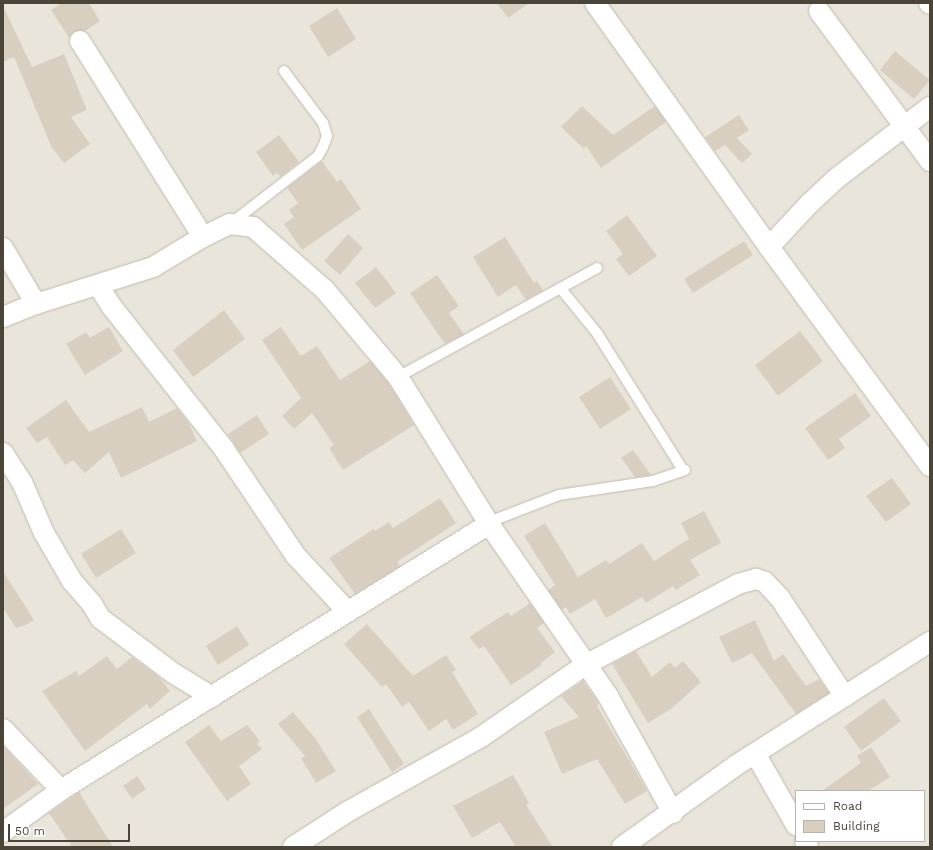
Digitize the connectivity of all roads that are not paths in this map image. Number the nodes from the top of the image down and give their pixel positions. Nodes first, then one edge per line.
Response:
1 (595, 3) edge
2 (819, 12) dead end
3 (80, 41) dead end
4 (284, 71) dead end
5 (930, 107) edge
6 (906, 127) junction
7 (930, 161) edge
8 (230, 224) junction
9 (203, 236) junction
10 (769, 247) junction
11 (3, 248) edge
12 (597, 268) dead end
13 (98, 285) junction
14 (561, 289) junction
15 (36, 304) junction
16 (3, 317) edge
17 (398, 377) junction
18 (3, 453) edge
19 (930, 466) edge
20 (489, 523) junction
21 (348, 612) junction
22 (930, 642) edge
23 (587, 664) junction
24 (212, 697) junction
25 (845, 697) junction
26 (3, 729) edge
27 (756, 755) junction
28 (61, 790) junction
29 (673, 813) junction
30 (795, 823) edge
31 (3, 832) edge
32 (293, 847) edge
33 (622, 847) edge

1 - 10 street
2 - 6 street
3 - 9 street
4 - 8 lane
5 - 6 street
6 - 7 street
6 - 10 street
8 - 9 street
8 - 17 street
9 - 13 street
10 - 19 street
11 - 15 street
12 - 14 lane
13 - 15 street
13 - 21 street
14 - 17 lane
14 - 20 lane
15 - 16 street
17 - 20 street
18 - 24 street
20 - 21 street
20 - 23 street
21 - 24 street
22 - 25 street
23 - 25 street
23 - 29 street
23 - 32 street
24 - 28 street
25 - 27 street
26 - 28 street
27 - 29 street
27 - 30 street
28 - 31 street
29 - 33 street

